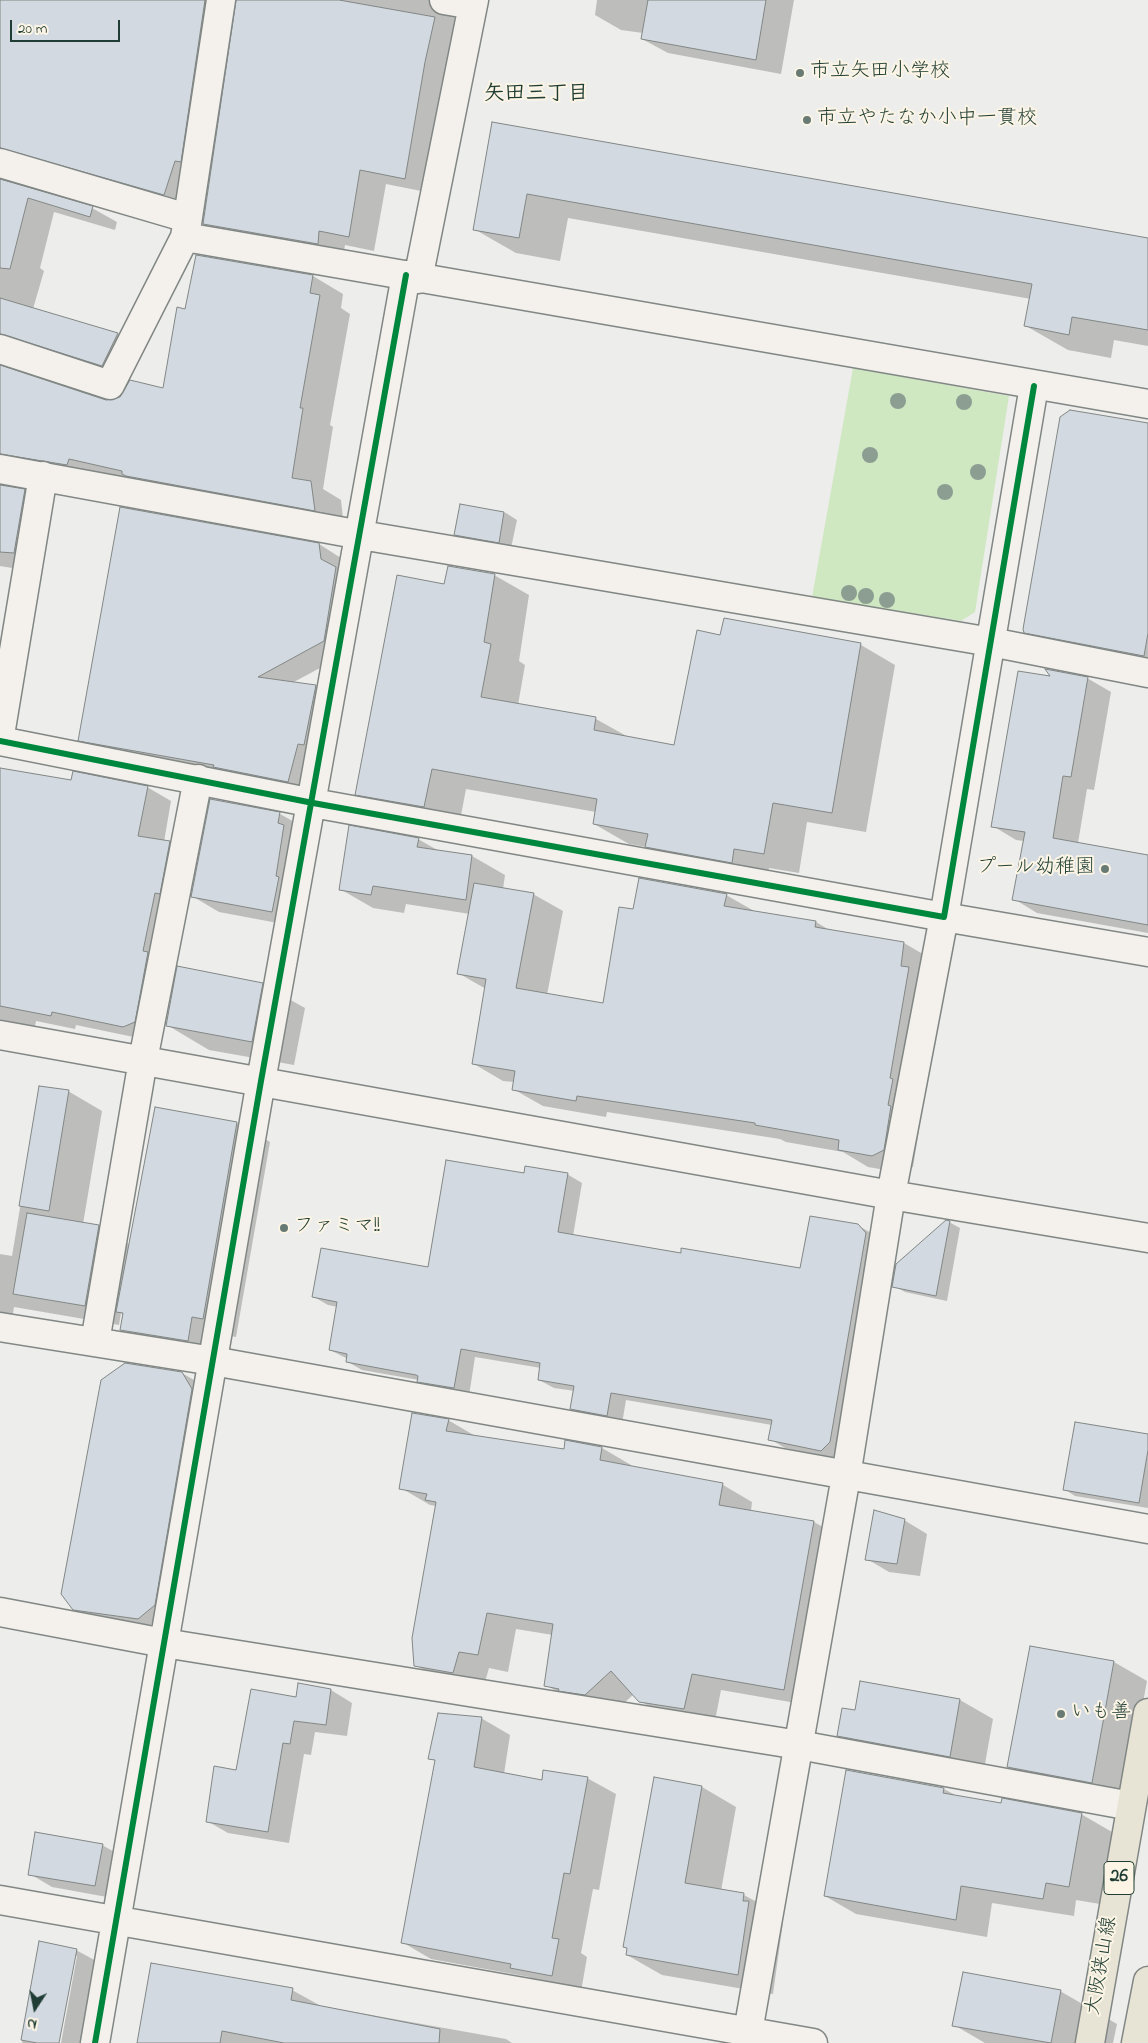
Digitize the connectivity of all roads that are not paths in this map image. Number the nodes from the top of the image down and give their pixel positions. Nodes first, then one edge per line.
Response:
1 (222, 0) edge
2 (444, 0) edge
3 (473, 2) edge
4 (0, 163) edge
5 (186, 228) junction
6 (412, 277) junction
7 (0, 349) edge
8 (1034, 386) junction
9 (1148, 404) edge
10 (0, 469) edge
11 (43, 476) junction
12 (361, 535) junction
13 (991, 642) junction
14 (1148, 673) edge
15 (0, 734) edge
16 (0, 741) edge
17 (198, 779) junction
18 (313, 803) junction
19 (944, 917) junction
20 (1148, 952) edge
21 (0, 1035) edge
22 (144, 1060) junction
23 (261, 1081) junction
24 (891, 1195) junction
25 (1148, 1238) edge
26 (0, 1327) edge
27 (95, 1342) junction
28 (213, 1361) junction
29 (846, 1476) junction
30 (1148, 1529) edge
31 (0, 1612) edge
32 (164, 1643) junction
33 (1148, 1712) edge
34 (798, 1745) junction
35 (1131, 1806) junction
36 (0, 1900) edge
37 (117, 1920) junction
38 (1148, 1981) edge
39 (746, 2037) edge
40 (95, 2043) edge
41 (813, 2043) edge
42 (1090, 2043) edge
43 (1136, 2043) edge

1 - 5 street
2 - 3 street
3 - 6 street
4 - 5 street
5 - 6 street
5 - 7 street
6 - 8 street
6 - 12 street
8 - 9 street
8 - 13 street
10 - 11 street
11 - 12 street
11 - 15 street
12 - 13 street
12 - 18 street
13 - 14 street
13 - 19 street
16 - 17 street
17 - 18 street
17 - 22 street
18 - 19 street
18 - 23 street
19 - 20 street
19 - 24 street
21 - 22 street
22 - 23 street
22 - 27 street
23 - 24 street
23 - 28 street
24 - 25 street
24 - 29 street
26 - 27 street
27 - 28 street
28 - 29 street
28 - 32 street
29 - 30 street
29 - 34 street
31 - 32 street
32 - 34 street
32 - 37 street
33 - 35 main road, 大阪狭山線 / 26
34 - 35 street
34 - 39 street
35 - 42 main road, 大阪狭山線 / 26
36 - 37 street
37 - 39 street
37 - 40 street
38 - 43 main road
39 - 41 street

